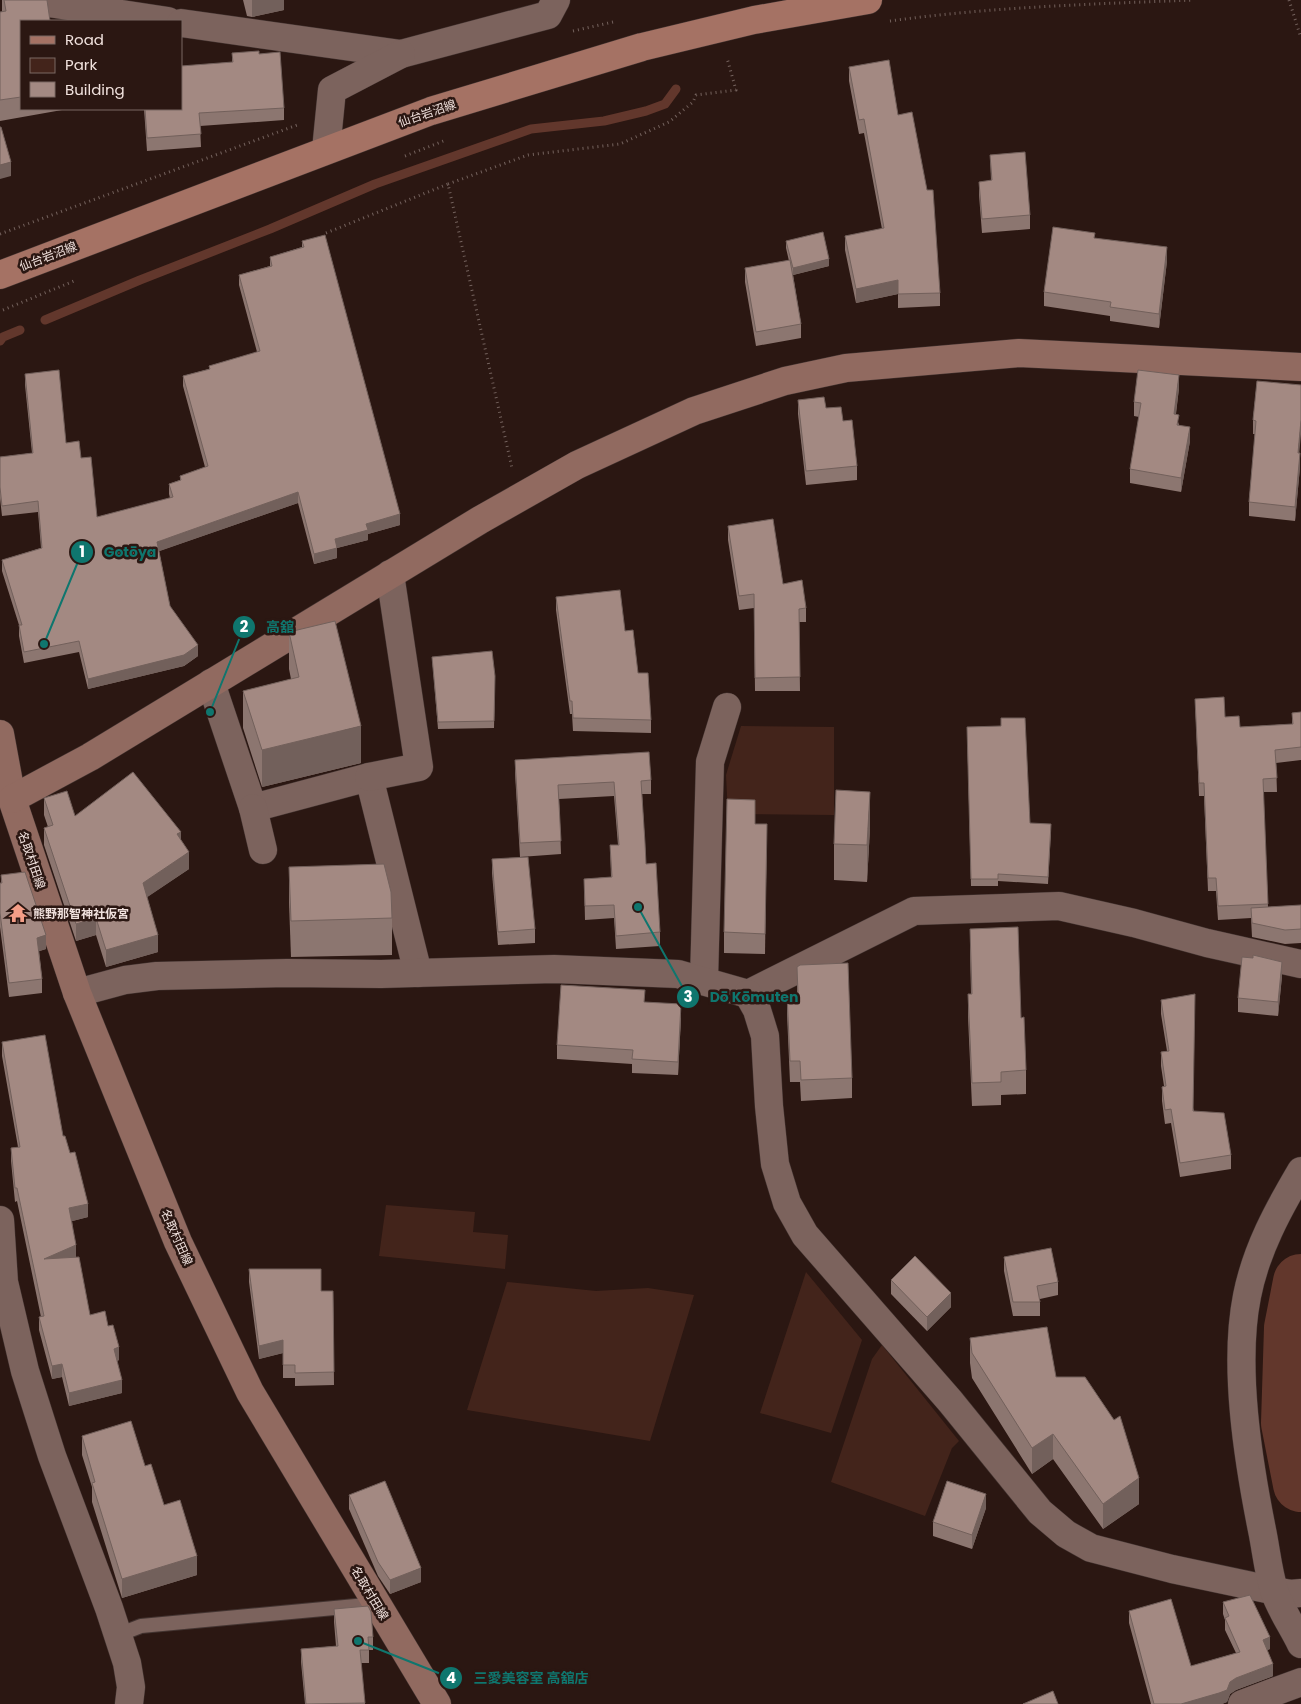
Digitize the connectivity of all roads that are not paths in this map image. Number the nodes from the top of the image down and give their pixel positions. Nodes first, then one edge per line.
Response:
1 (28, 0) edge
2 (556, 0) edge
3 (874, 11) edge
4 (161, 20) edge
5 (182, 23) edge
6 (401, 54) junction
7 (326, 150) junction
8 (0, 275) edge
9 (1301, 368) edge
10 (390, 574) junction
11 (211, 683) junction
12 (728, 707) dead end
13 (0, 734) edge
14 (369, 777) junction
15 (6, 803) edge
16 (252, 808) junction
17 (262, 850) dead end
18 (1301, 964) edge
19 (418, 973) junction
20 (704, 980) junction
21 (77, 993) junction
22 (748, 994) junction
23 (1301, 1171) edge
24 (0, 1220) edge
25 (1288, 1592) edge
26 (377, 1604) junction
27 (118, 1635) junction
28 (1301, 1644) edge
29 (1301, 1682) edge
30 (129, 1704) edge
31 (437, 1704) edge
32 (1242, 1704) edge

1 - 4 street
2 - 6 street
3 - 7 main road, 仙台岩沼線
5 - 6 street
6 - 7 street
7 - 8 main road, 仙台岩沼線
9 - 10 street
10 - 11 street
10 - 14 street
11 - 15 street
11 - 16 street
12 - 20 street
13 - 15 street, 名取村田線
14 - 16 street
14 - 19 street
15 - 21 street, 名取村田線
16 - 17 street
18 - 22 street
19 - 20 street
19 - 21 street
20 - 22 street
21 - 26 street, 名取村田線
22 - 25 street
23 - 25 street
24 - 27 street
25 - 28 street
26 - 27 lane
26 - 31 street, 名取村田線
27 - 30 street
29 - 32 street

